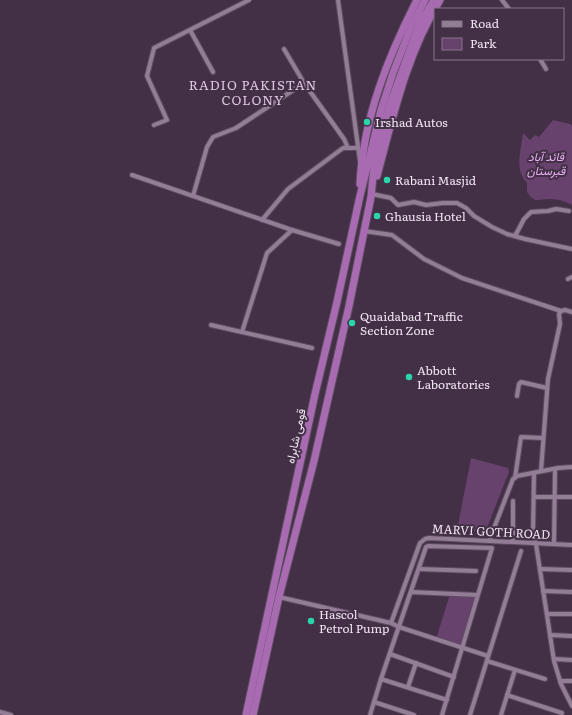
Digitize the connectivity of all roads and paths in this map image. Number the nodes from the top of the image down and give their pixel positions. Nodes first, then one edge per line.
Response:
1 (249, 0) edge
2 (338, 0) edge
3 (417, 0) edge
4 (425, 0) edge
5 (434, 0) edge
6 (502, 0) edge
7 (508, 8) edge
8 (434, 12) edge
9 (190, 30) junction
10 (284, 49) dead end
11 (541, 60) edge
12 (546, 69) dead end
13 (213, 72) dead end
14 (304, 83) junction
15 (154, 125) dead end
16 (348, 148) junction
17 (358, 148) junction
18 (371, 165) junction
19 (361, 169) junction
20 (132, 175) dead end
21 (372, 195) junction
22 (193, 196) junction
23 (360, 196) junction
24 (569, 211) dead end
25 (262, 220) junction
26 (292, 230) junction
27 (364, 231) junction
28 (515, 236) junction
29 (339, 244) dead end
30 (572, 249) edge
31 (561, 311) junction
32 (572, 312) edge
33 (211, 325) dead end
34 (242, 332) junction
35 (312, 348) dead end
36 (547, 388) junction
37 (516, 396) dead end
38 (543, 438) junction
39 (572, 466) edge
40 (555, 469) junction
41 (541, 471) junction
42 (534, 473) junction
43 (515, 478) junction
44 (534, 497) junction
45 (572, 497) edge
46 (554, 498) junction
47 (513, 501) dead end
48 (489, 541) junction
49 (513, 542) junction
50 (536, 544) junction
51 (554, 544) junction
52 (572, 545) edge
53 (521, 551) dead end
54 (419, 569) junction
55 (540, 569) junction
56 (572, 570) edge
57 (476, 571) dead end
58 (543, 591) junction
59 (411, 592) junction
60 (572, 592) edge
61 (477, 595) junction
62 (279, 597) junction
63 (547, 614) junction
64 (572, 614) edge
65 (391, 623) junction
66 (399, 627) junction
67 (550, 635) junction
68 (572, 636) edge
69 (463, 648) junction
70 (390, 654) junction
71 (487, 659) junction
72 (554, 659) junction
73 (572, 660) edge
74 (416, 663) junction
75 (515, 670) junction
76 (454, 677) junction
77 (381, 679) junction
78 (545, 679) dead end
79 (560, 681) junction
80 (572, 681) edge
81 (408, 687) junction
82 (507, 695) junction
83 (447, 700) junction
84 (571, 701) edge
85 (374, 702) junction
86 (572, 706) edge
87 (399, 710) junction
88 (0, 712) edge
89 (562, 713) dead end
90 (11, 715) edge
91 (246, 715) edge
92 (253, 715) edge
93 (370, 715) edge
94 (398, 715) edge
95 (414, 715) edge
96 (442, 715) edge
97 (470, 715) edge
98 (501, 715) edge

1 - 9 street
2 - 17 street
3 - 19 highway
4 - 18 highway
5 - 18 highway
6 - 7 street
8 - 21 highway
9 - 13 street
9 - 15 street
10 - 14 street
11 - 12 street
14 - 16 street
14 - 22 street
16 - 17 street
16 - 25 street
17 - 19 street
18 - 21 highway, قومی شاہراہ
18 - 23 highway, قومی شاہراہ
19 - 23 highway
20 - 22 street
21 - 27 highway, قومی شاہراہ
21 - 28 street
22 - 25 street
23 - 91 highway, قومی شاہراہ
24 - 28 street
25 - 26 street
26 - 29 street
26 - 34 street
27 - 31 street
27 - 62 highway, قومی شاہراہ
28 - 30 street
31 - 32 street
31 - 36 street
33 - 34 street
34 - 35 street
36 - 37 street
36 - 38 street
38 - 41 street
38 - 43 street
39 - 40 street
40 - 41 street
40 - 46 street
41 - 42 street
42 - 43 street
42 - 44 street
43 - 48 street
44 - 46 street
44 - 50 street
45 - 46 street
46 - 51 street
47 - 49 street
48 - 49 street, MARVI GOTH ROAD
48 - 65 street, MARVI GOTH ROAD
49 - 50 street, MARVI GOTH ROAD
50 - 51 street, MARVI GOTH ROAD
50 - 55 street
51 - 52 street, MARVI GOTH ROAD
53 - 71 street
54 - 57 street
54 - 59 street
54 - 61 street
55 - 56 street
55 - 58 street
58 - 60 street
58 - 63 street
59 - 61 street
59 - 66 street
61 - 69 street
62 - 65 street
62 - 92 highway, قومی شاہراہ
63 - 64 street
63 - 67 street
65 - 66 street
66 - 69 street
66 - 70 street
67 - 68 street
67 - 72 street
69 - 71 street
69 - 76 street
70 - 74 street
70 - 77 street
71 - 75 street
71 - 97 street
72 - 73 street
72 - 79 street
74 - 76 street
74 - 81 street
75 - 78 street
75 - 82 street
76 - 83 street
77 - 81 street
77 - 85 street
79 - 80 street
79 - 84 street
81 - 83 street
82 - 89 street
82 - 98 street
83 - 96 street
84 - 86 street
85 - 87 street
85 - 93 street
87 - 94 street
87 - 95 street
88 - 90 street

